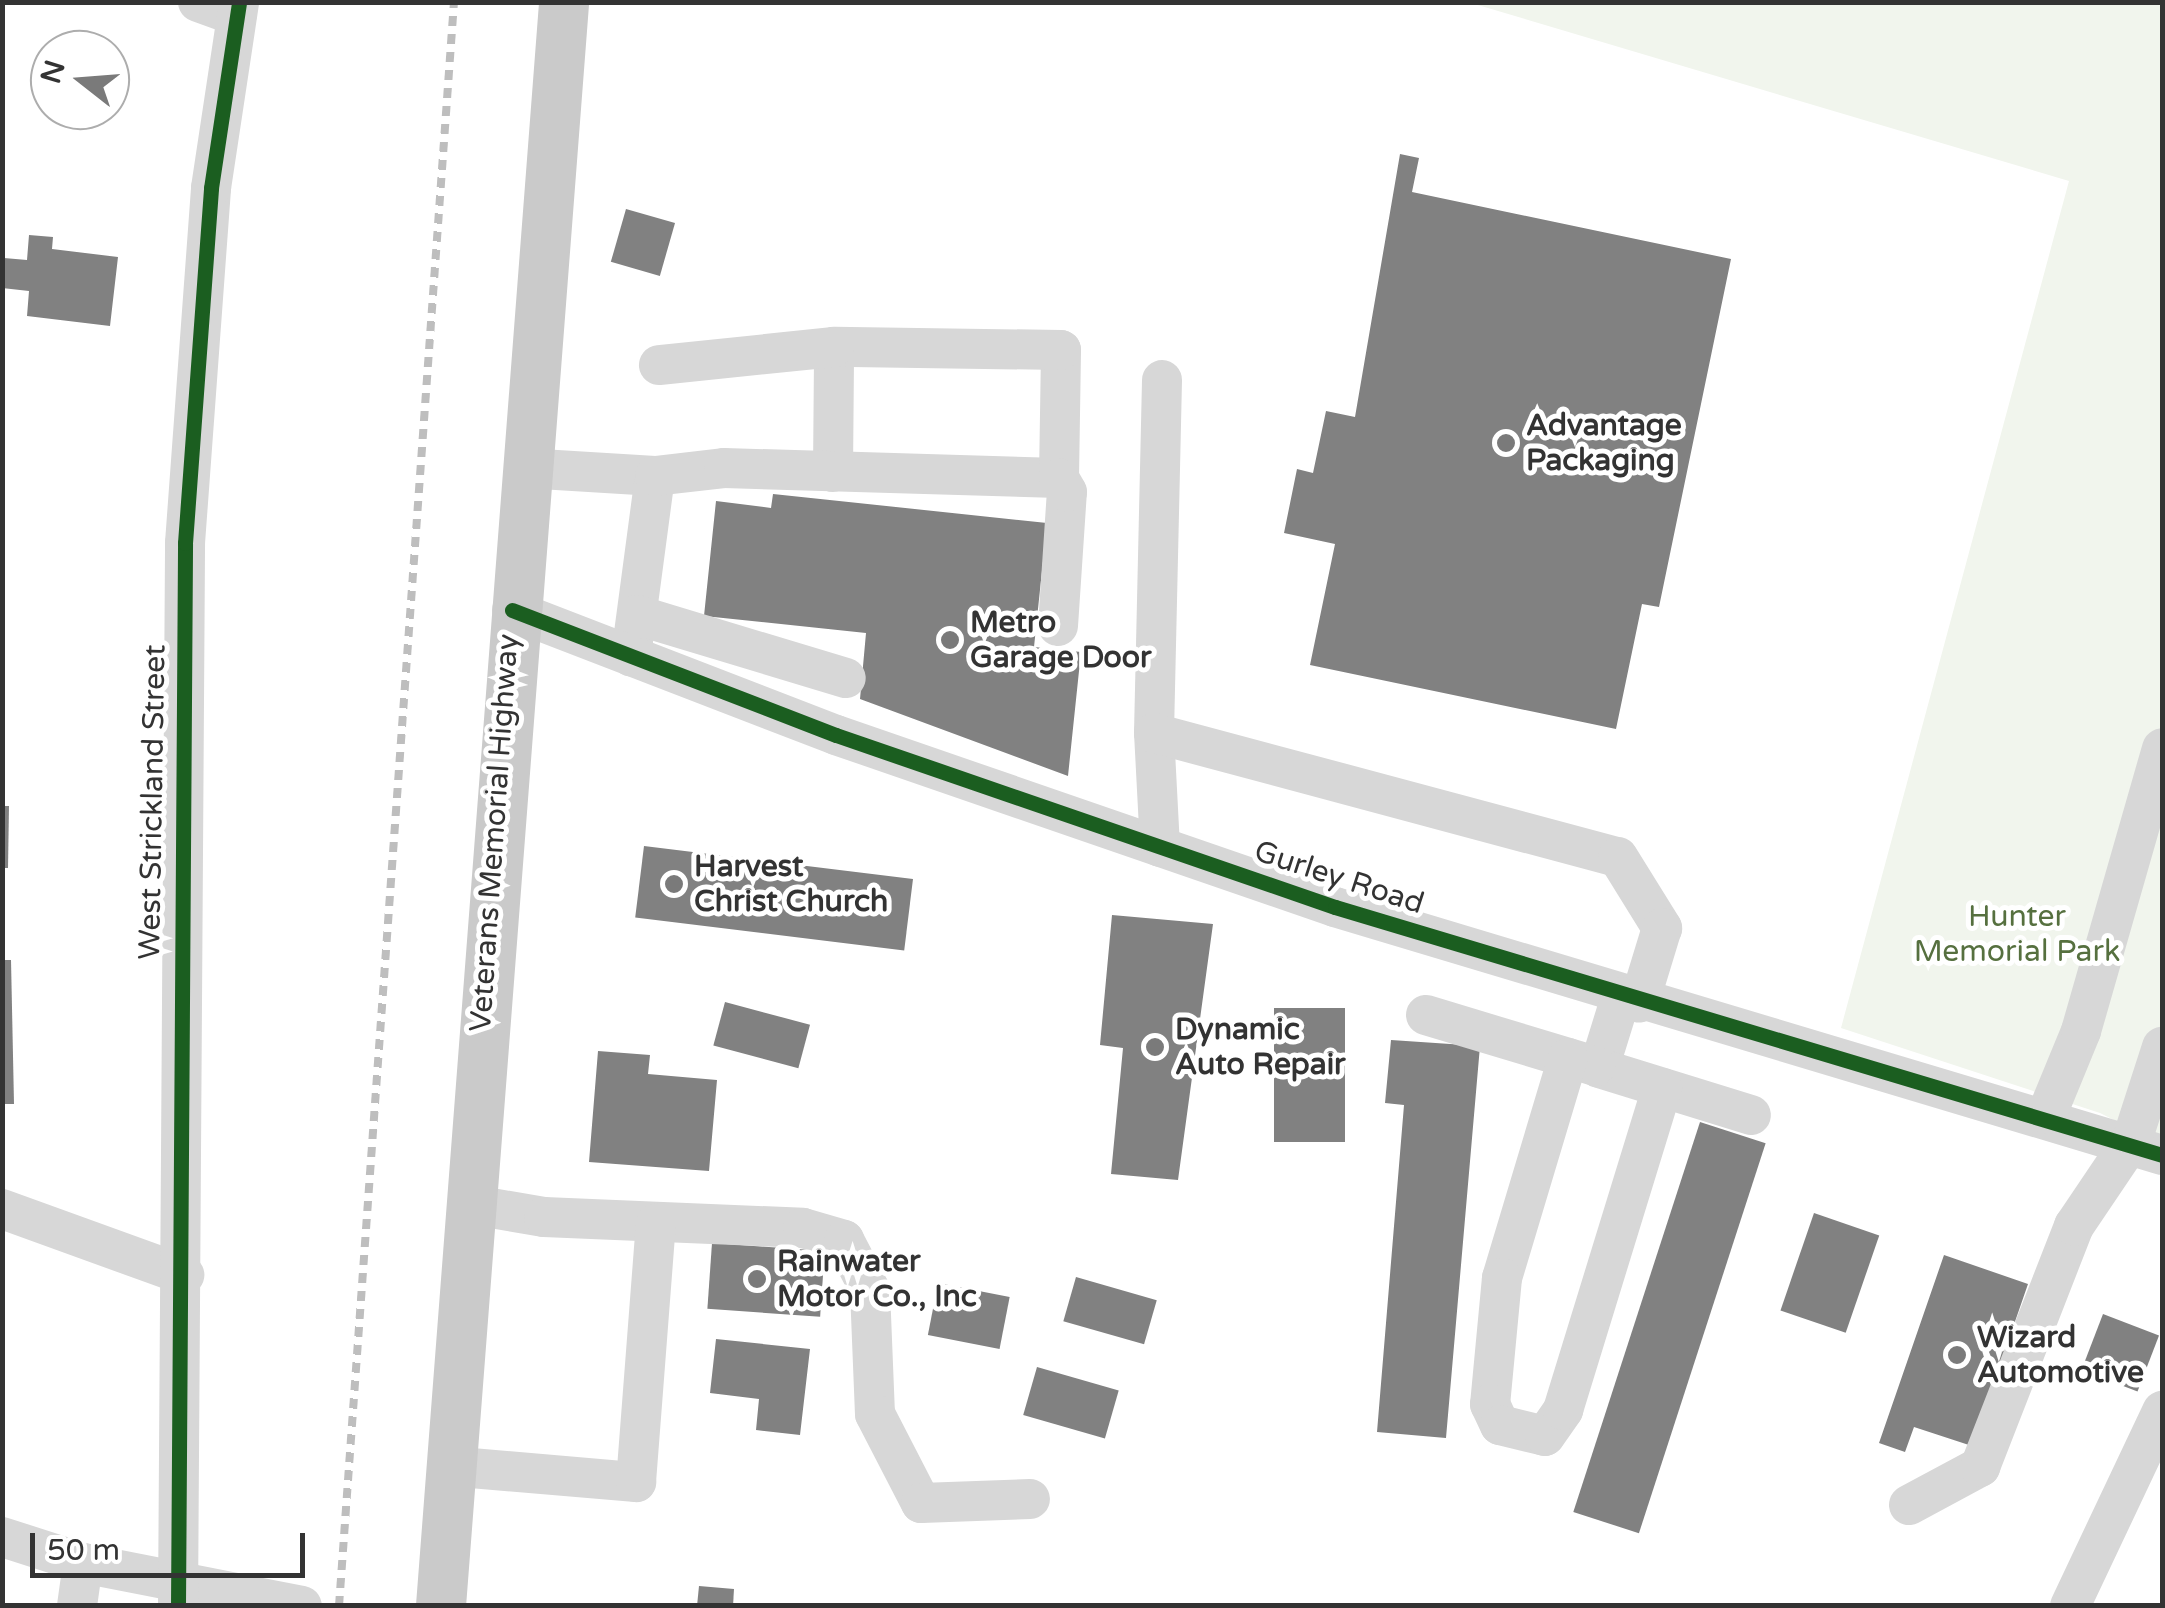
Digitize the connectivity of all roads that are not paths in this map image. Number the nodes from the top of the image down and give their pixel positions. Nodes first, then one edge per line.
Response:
1 (198, 2) edge
2 (564, 2) edge
3 (238, 9) edge
4 (834, 347) junction
5 (658, 365) dead end
6 (1162, 380) dead end
7 (524, 468) junction
8 (833, 472) junction
9 (655, 476) junction
10 (1058, 478) junction
11 (512, 610) junction
12 (637, 615) junction
13 (1058, 626) dead end
14 (632, 656) junction
15 (846, 678) dead end
16 (1154, 733) junction
17 (2162, 748) edge
18 (1160, 847) junction
19 (1630, 1000) junction
20 (1426, 1014) dead end
21 (2162, 1047) edge
22 (1584, 1063) junction
23 (1662, 1088) junction
24 (2046, 1114) junction
25 (1751, 1115) dead end
26 (2147, 1147) edge
27 (468, 1204) junction
28 (2, 1209) edge
29 (656, 1224) junction
30 (184, 1275) junction
31 (2162, 1410) edge
32 (448, 1466) junction
33 (1030, 1499) dead end
34 (1909, 1504) dead end
35 (2, 1536) edge
36 (83, 1563) junction
37 (178, 1594) edge
38 (77, 1606) edge
39 (302, 1606) edge
40 (442, 1606) edge
41 (2070, 1606) edge

1 - 3 street
2 - 7 main road, Veterans Memorial Highway
3 - 30 street, West Strickland Street
4 - 5 street
4 - 8 street
4 - 10 street
6 - 16 street
7 - 9 street
7 - 11 main road, Veterans Memorial Highway
8 - 9 street
8 - 10 street
9 - 12 street
10 - 13 street
11 - 14 street, Gurley Road
11 - 27 main road, Veterans Memorial Highway
12 - 14 street
12 - 15 street
14 - 18 street, Gurley Road
16 - 18 street
16 - 19 street
17 - 24 street
18 - 19 street, Gurley Road
19 - 22 street
19 - 24 street, Gurley Road
20 - 22 street
21 - 26 street
22 - 23 street
22 - 23 street
23 - 25 street
24 - 26 street, Gurley Road
26 - 34 street
27 - 29 street
27 - 32 main road, Veterans Memorial Highway
28 - 30 street
29 - 32 street
29 - 33 street
30 - 37 street, West Strickland Street
31 - 41 street
32 - 40 main road, Veterans Memorial Highway
35 - 36 street
36 - 37 street
36 - 38 street
37 - 39 street

